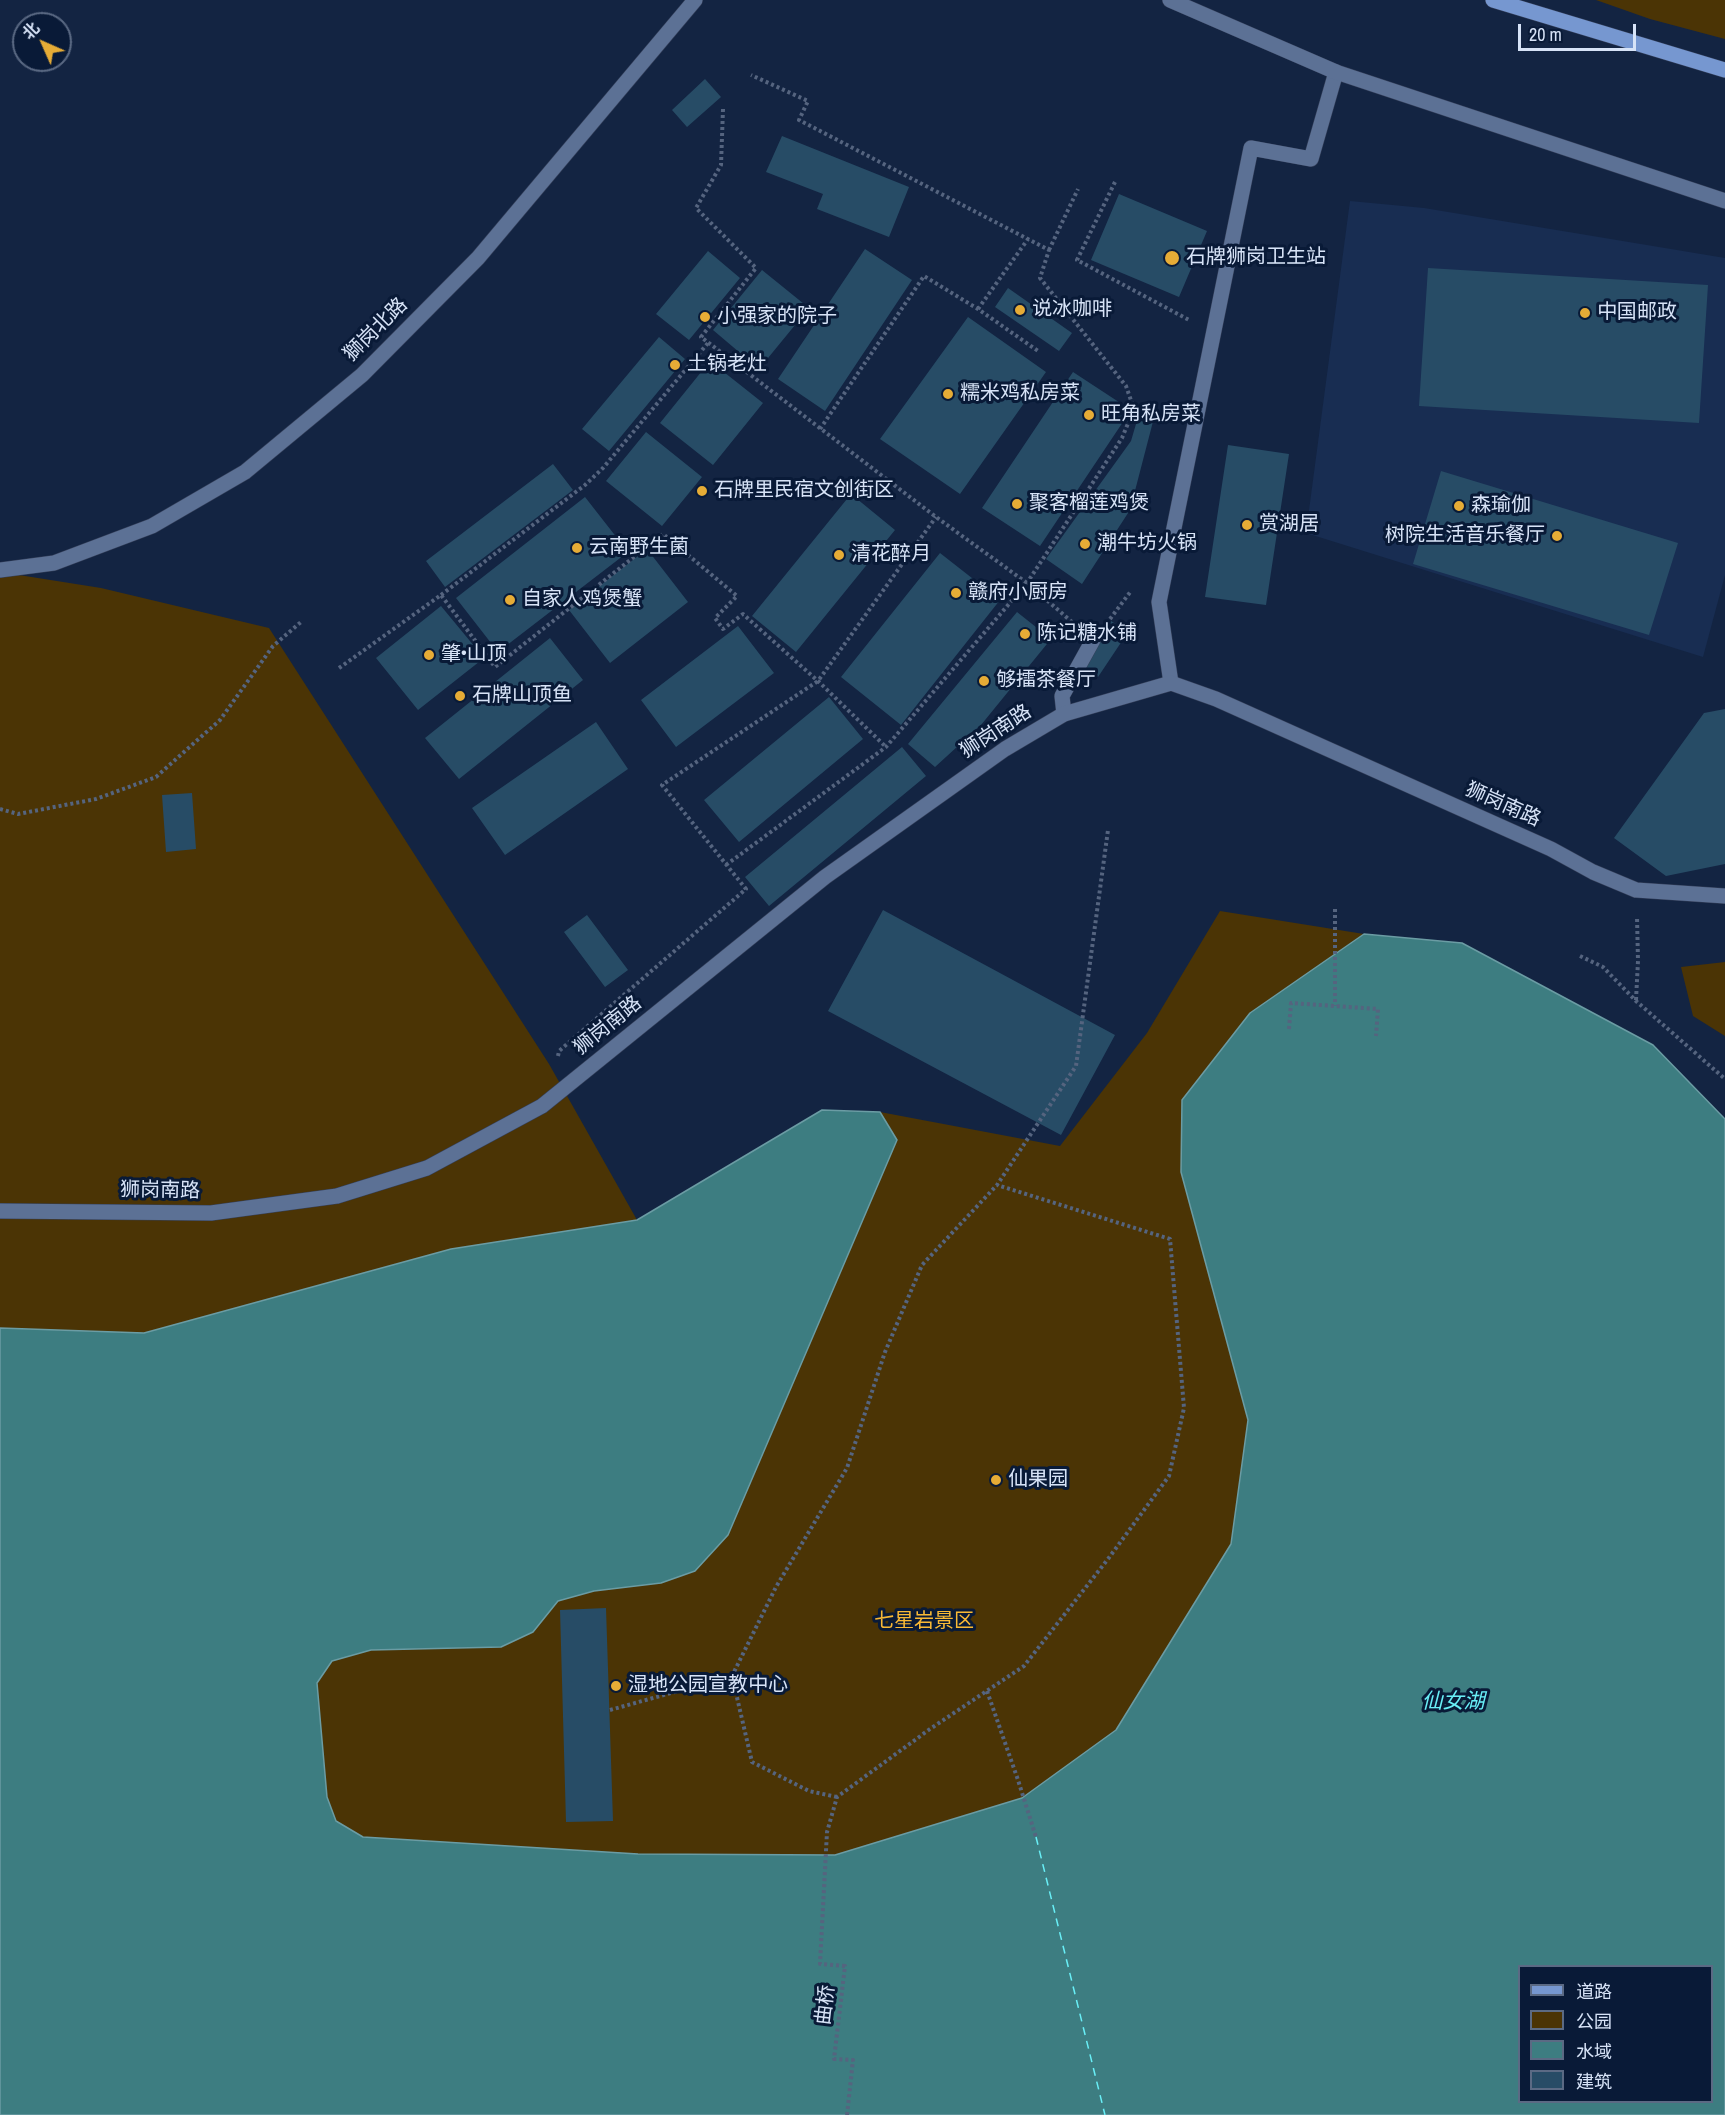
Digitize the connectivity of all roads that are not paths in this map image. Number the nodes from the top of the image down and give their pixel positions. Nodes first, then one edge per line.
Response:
1 (695, 0) edge
2 (1170, 0) edge
3 (1493, 0) edge
4 (1725, 70) edge
5 (1336, 72) junction
6 (1725, 201) edge
7 (0, 570) edge
8 (1093, 640) road end
9 (1171, 683) junction
10 (1064, 714) junction
11 (1725, 896) edge
12 (0, 1211) edge

1 - 7 street, 獅岗北路
2 - 5 street
3 - 4 main road
5 - 6 street
5 - 9 street
8 - 10 street
9 - 10 street, 狮岗南路
9 - 11 street, 狮岗南路
10 - 12 street, 狮岗南路

